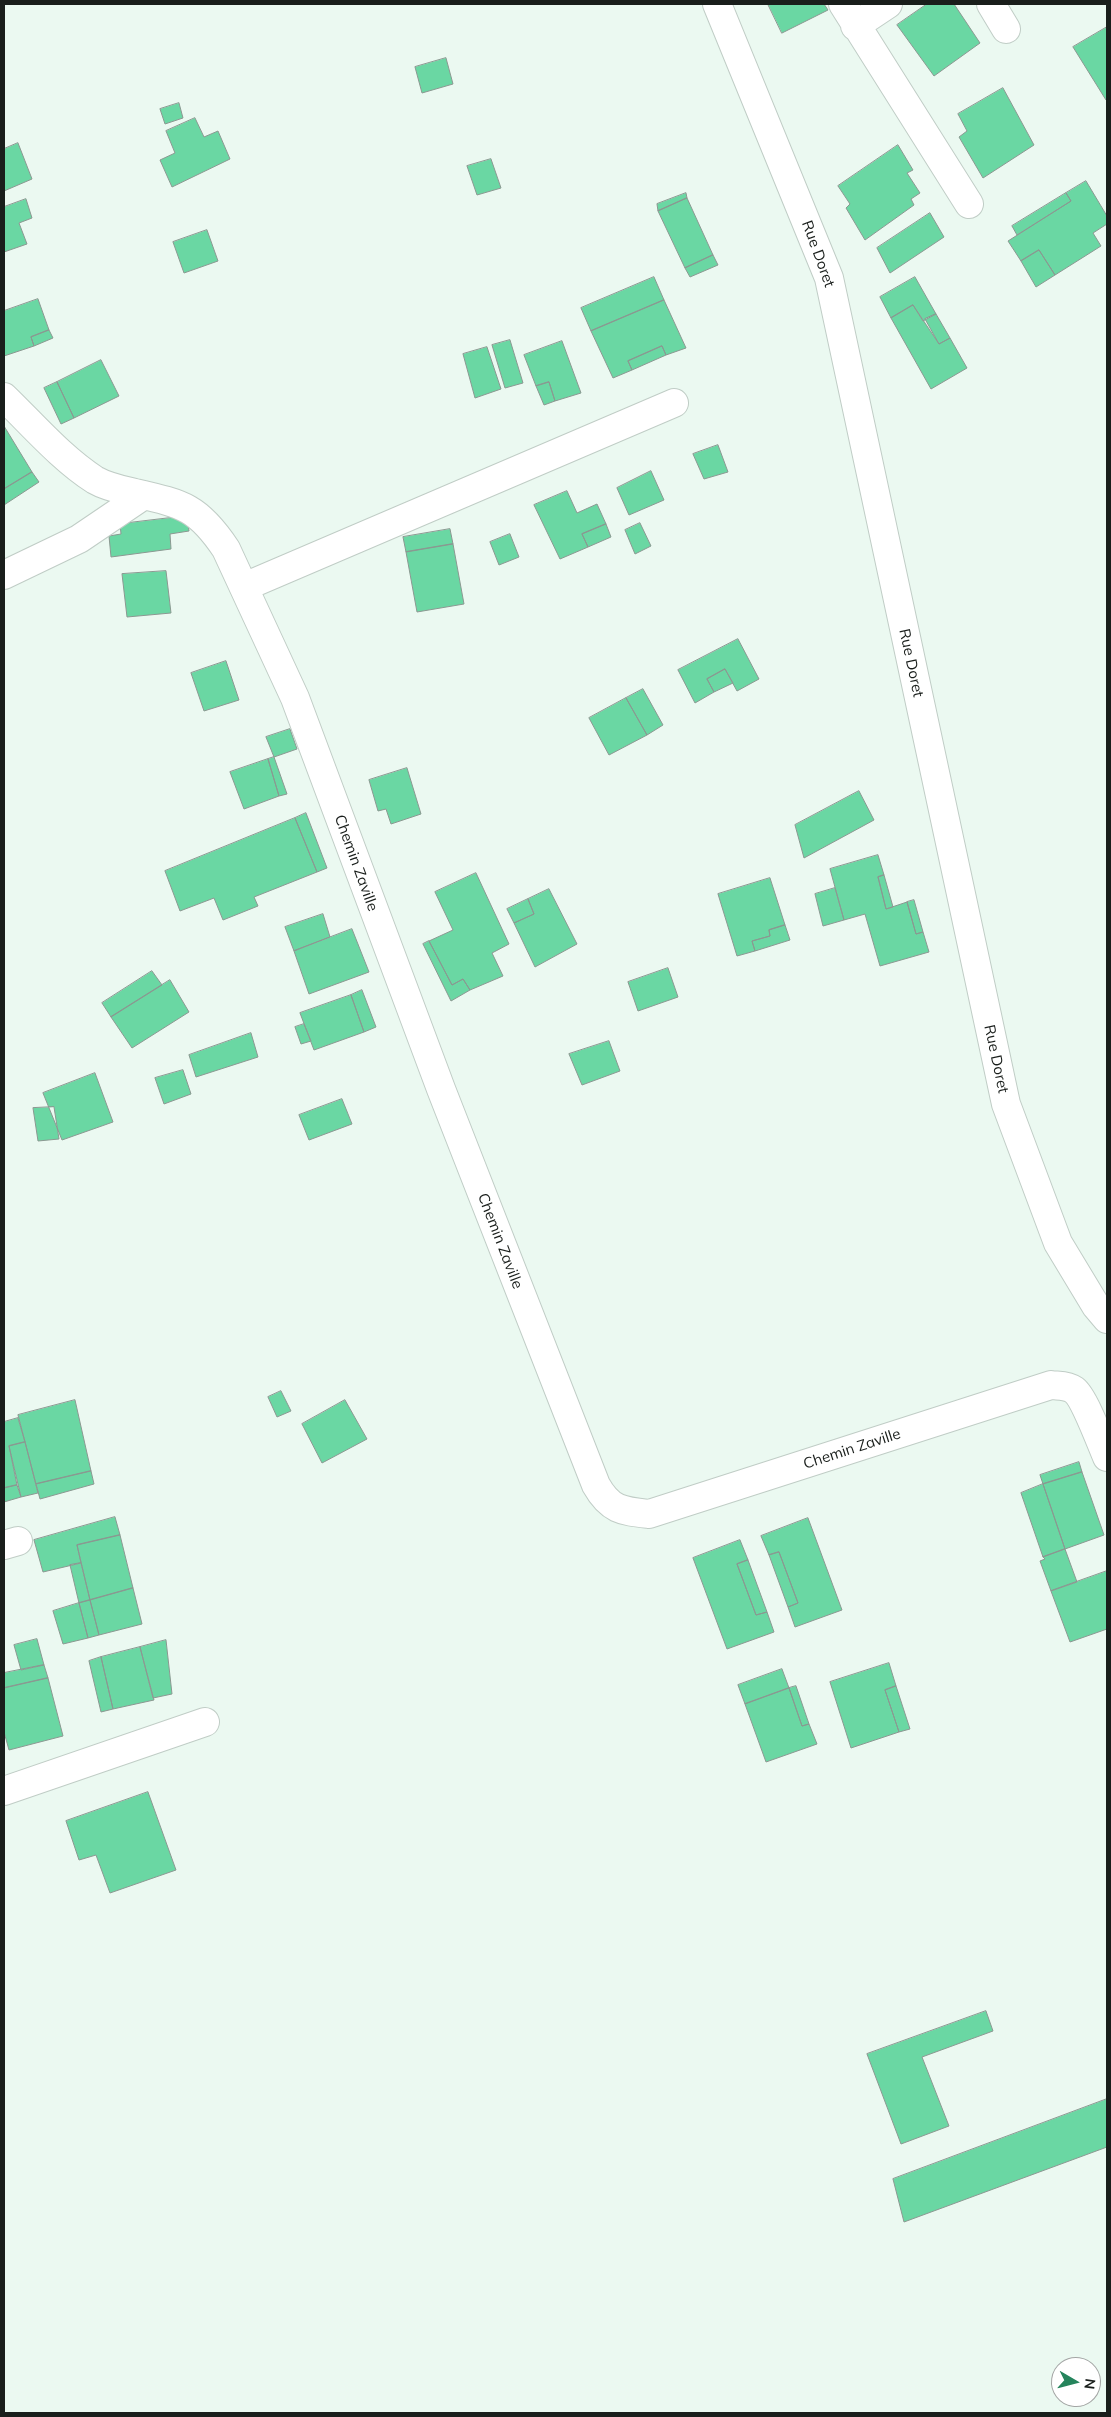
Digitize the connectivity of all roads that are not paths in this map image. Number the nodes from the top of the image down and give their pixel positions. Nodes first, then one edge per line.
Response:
1 (717, 4) edge
2 (888, 4) edge
3 (991, 4) edge
4 (849, 15) edge
5 (1006, 28) dead end
6 (969, 204) dead end
7 (4, 397) edge
8 (674, 403) dead end
9 (144, 495) junction
10 (4, 575) edge
11 (244, 587) junction
12 (1107, 1319) edge
13 (1107, 1457) edge
14 (206, 1722) dead end
15 (4, 1791) edge

1 - 12 street, Rue Doret
2 - 4 street
3 - 5 street
4 - 6 street
7 - 9 street, Chemin Zaville
8 - 11 street
9 - 10 street
9 - 11 street, Chemin Zaville
11 - 13 street, Chemin Zaville
14 - 15 street

